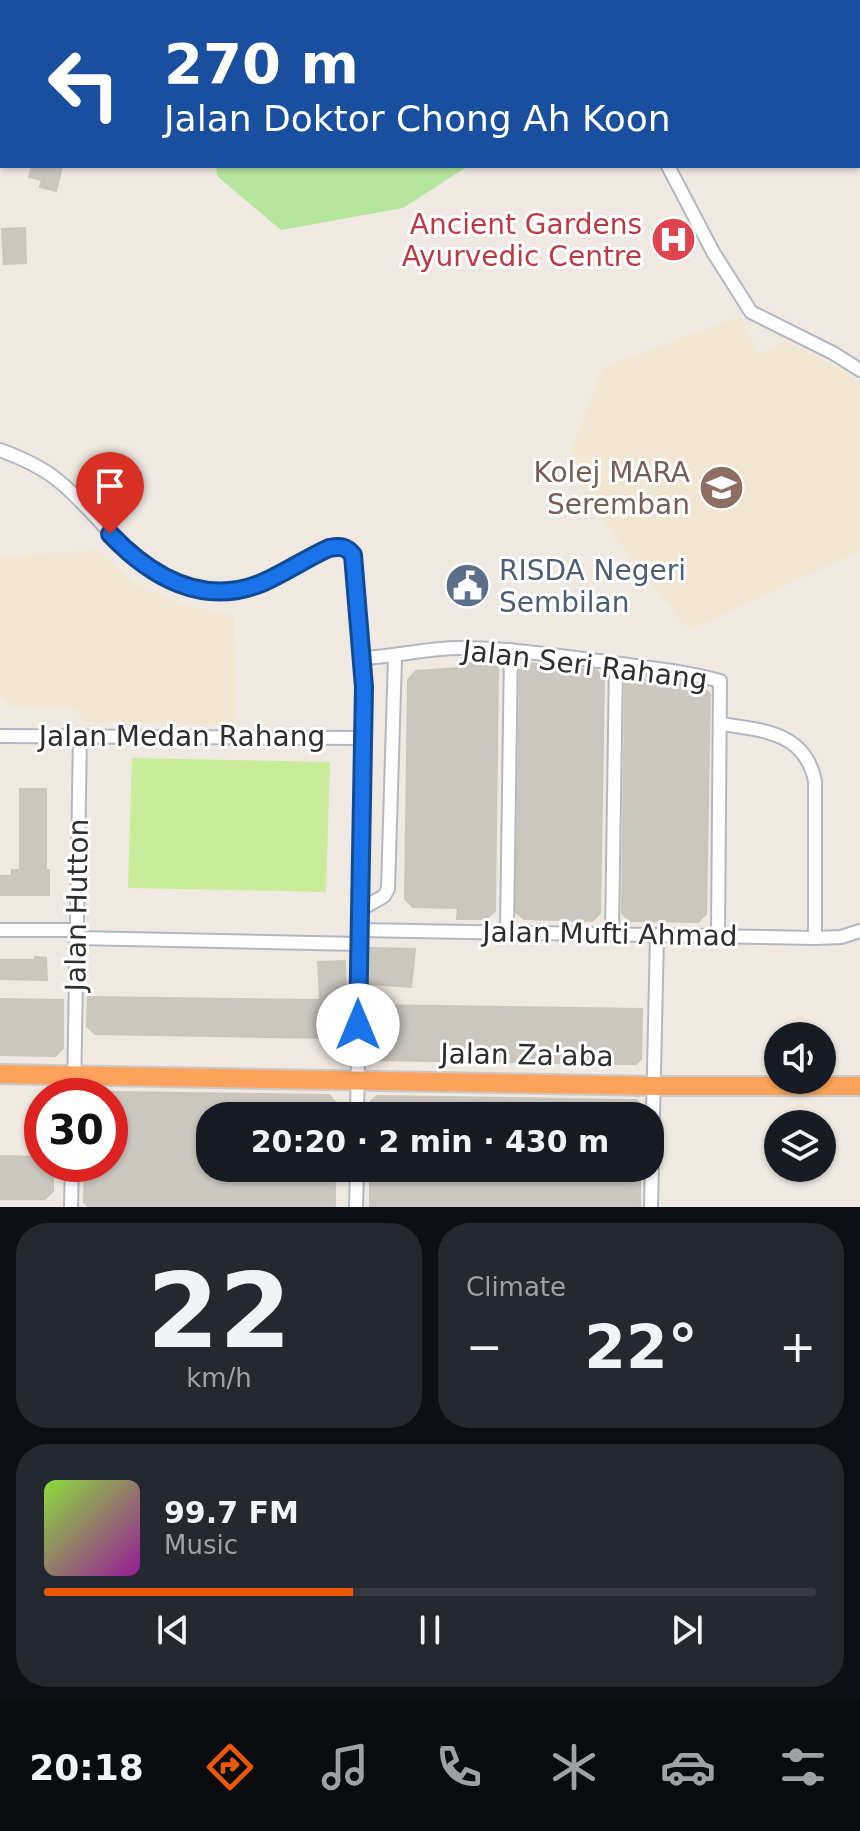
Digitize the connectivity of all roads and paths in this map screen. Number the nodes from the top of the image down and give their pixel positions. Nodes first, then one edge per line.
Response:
1 (669, 168) edge
2 (860, 370) edge
3 (0, 450) edge
4 (511, 650) junction
5 (395, 657) junction
6 (362, 658) junction
7 (616, 664) junction
8 (721, 724) junction
9 (80, 735) junction
10 (0, 736) edge
11 (363, 738) junction
12 (358, 911) junction
13 (0, 930) edge
14 (359, 930) junction
15 (860, 931) edge
16 (507, 932) junction
17 (78, 934) junction
18 (612, 934) junction
19 (657, 935) junction
20 (718, 936) junction
21 (815, 938) junction
22 (358, 944) junction
23 (0, 1074) edge
24 (74, 1075) junction
25 (358, 1080) junction
26 (654, 1086) junction
27 (860, 1086) edge
28 (357, 1102) edge
29 (72, 1182) edge
30 (357, 1182) edge
31 (71, 1207) edge
32 (356, 1207) edge
33 (651, 1207) edge

1 - 2 street
3 - 6 street
4 - 5 street, Jalan Seri Rahang
4 - 7 street, Jalan Seri Rahang
4 - 16 street
5 - 6 street, Jalan Seri Rahang
5 - 12 street
6 - 11 street
7 - 8 street, Jalan Seri Rahang
7 - 18 street
8 - 20 street
8 - 21 street
9 - 10 street, Jalan Medan Rahang
9 - 11 street, Jalan Medan Rahang
9 - 17 street, Jalan Hutton
11 - 12 street
12 - 14 street
13 - 17 street
14 - 16 street, Jalan Mufti Ahmad
14 - 22 street
15 - 21 street, Jalan Mufti Ahmad
16 - 18 street, Jalan Mufti Ahmad
17 - 22 street
17 - 24 street, Jalan Hutton
18 - 19 street, Jalan Mufti Ahmad
19 - 20 street, Jalan Mufti Ahmad
19 - 26 street
20 - 21 street, Jalan Mufti Ahmad
22 - 25 street
23 - 24 highway, Jalan Za'aba
24 - 25 highway, Jalan Za'aba
25 - 26 highway, Jalan Za'aba
25 - 28 street
26 - 27 highway, Jalan Za'aba
26 - 33 street
29 - 31 street
30 - 32 street

